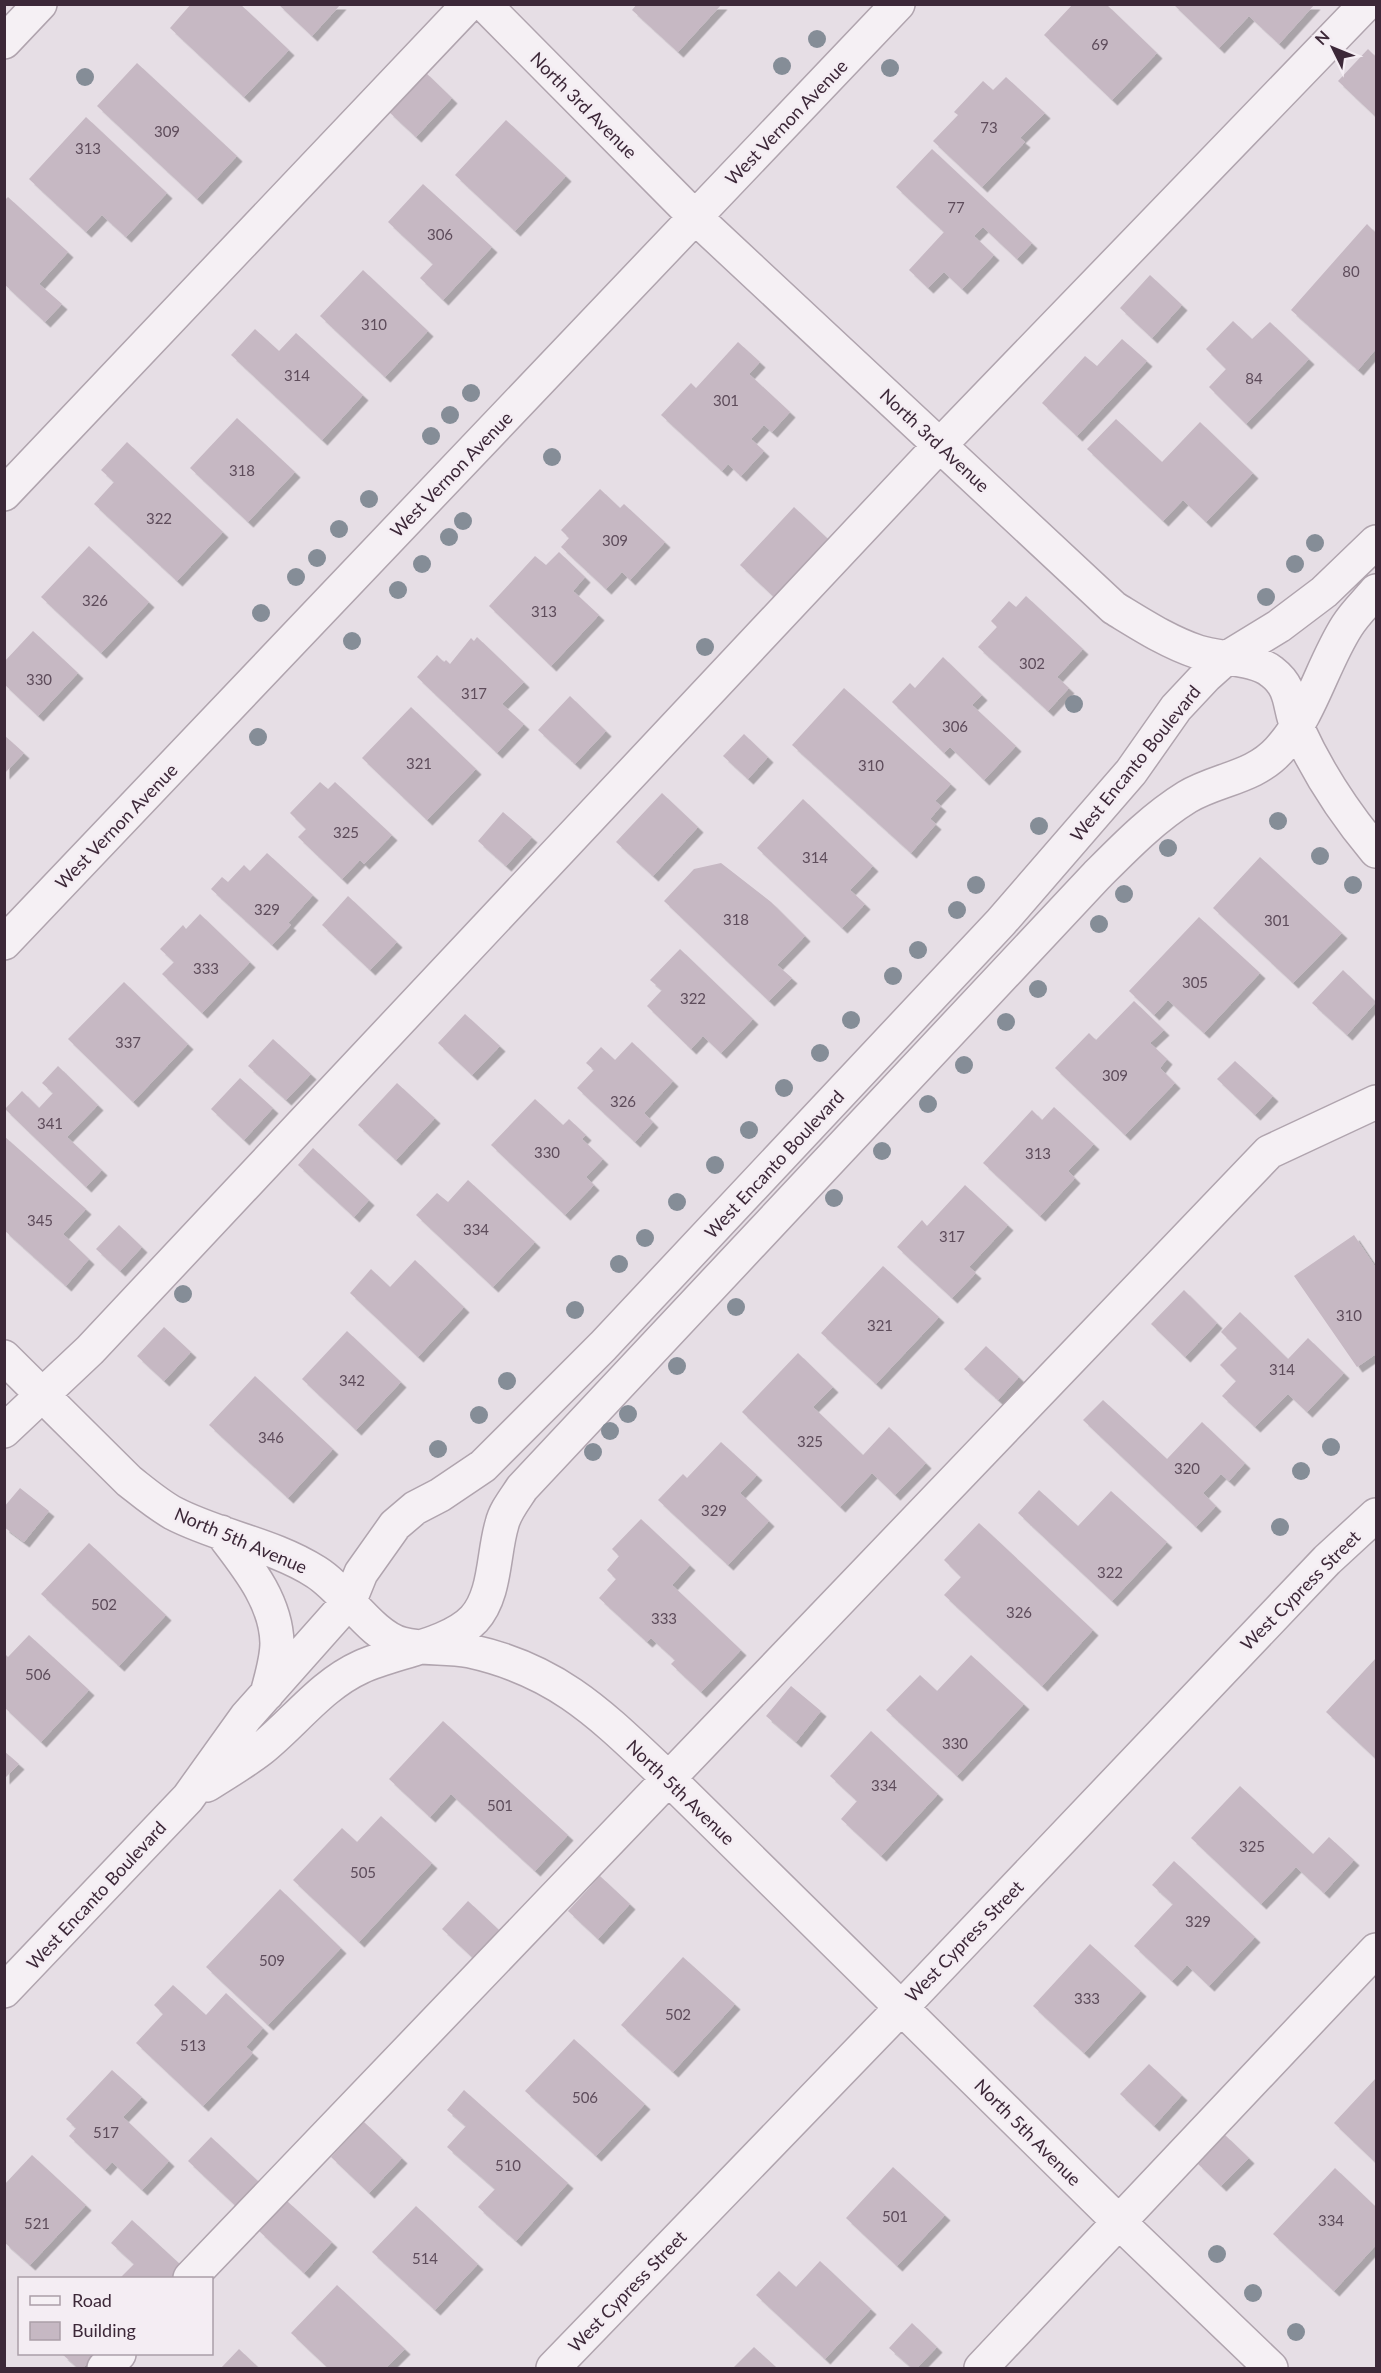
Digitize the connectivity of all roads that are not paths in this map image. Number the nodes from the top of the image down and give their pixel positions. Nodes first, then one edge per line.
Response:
1 (40, 4) edge
2 (469, 4) edge
3 (484, 4) edge
4 (898, 4) edge
5 (1366, 4) edge
6 (4, 42) edge
7 (695, 217) junction
8 (940, 445) junction
9 (4, 494) edge
10 (1377, 542) edge
11 (1377, 591) edge
12 (1225, 659) junction
13 (1296, 726) junction
14 (1377, 851) edge
15 (4, 943) edge
16 (1377, 1102) edge
17 (4, 1357) edge
18 (42, 1395) junction
19 (4, 1431) edge
20 (1377, 1515) edge
21 (221, 1532) junction
22 (350, 1600) junction
23 (421, 1647) junction
24 (267, 1694) junction
25 (669, 1779) junction
26 (188, 1798) junction
27 (1377, 1950) edge
28 (4, 1991) edge
29 (901, 2008) junction
30 (1120, 2223) junction
31 (191, 2277) edge
32 (118, 2355) edge
33 (104, 2368) edge
34 (553, 2368) edge
35 (981, 2368) edge
36 (1271, 2368) edge

1 - 6 street
2 - 9 street
3 - 7 street, North 3rd Avenue
4 - 7 street, West Vernon Avenue
5 - 8 street
7 - 8 street, North 3rd Avenue
7 - 15 street, West Vernon Avenue
8 - 12 street, North 3rd Avenue
8 - 18 street
10 - 12 street, West Encanto Boulevard
11 - 13 street, West Encanto Boulevard
12 - 13 street, North 3rd Avenue
12 - 22 street, West Encanto Boulevard
13 - 14 street, North 3rd Avenue
13 - 23 street, West Encanto Boulevard
16 - 25 street
17 - 18 street, North 5th Avenue
18 - 19 street
18 - 21 street, North 5th Avenue
20 - 29 street, West Cypress Street
21 - 22 street, North 5th Avenue
21 - 24 street
22 - 23 street, North 5th Avenue
22 - 24 street, West Encanto Boulevard
23 - 25 street, North 5th Avenue
23 - 26 street, West Encanto Boulevard
24 - 26 street, West Encanto Boulevard
25 - 29 street, North 5th Avenue
25 - 31 street
26 - 28 street, West Encanto Boulevard
27 - 30 street
29 - 30 street, North 5th Avenue
29 - 34 street, West Cypress Street
30 - 35 street
30 - 36 street, North 5th Avenue
32 - 33 street

